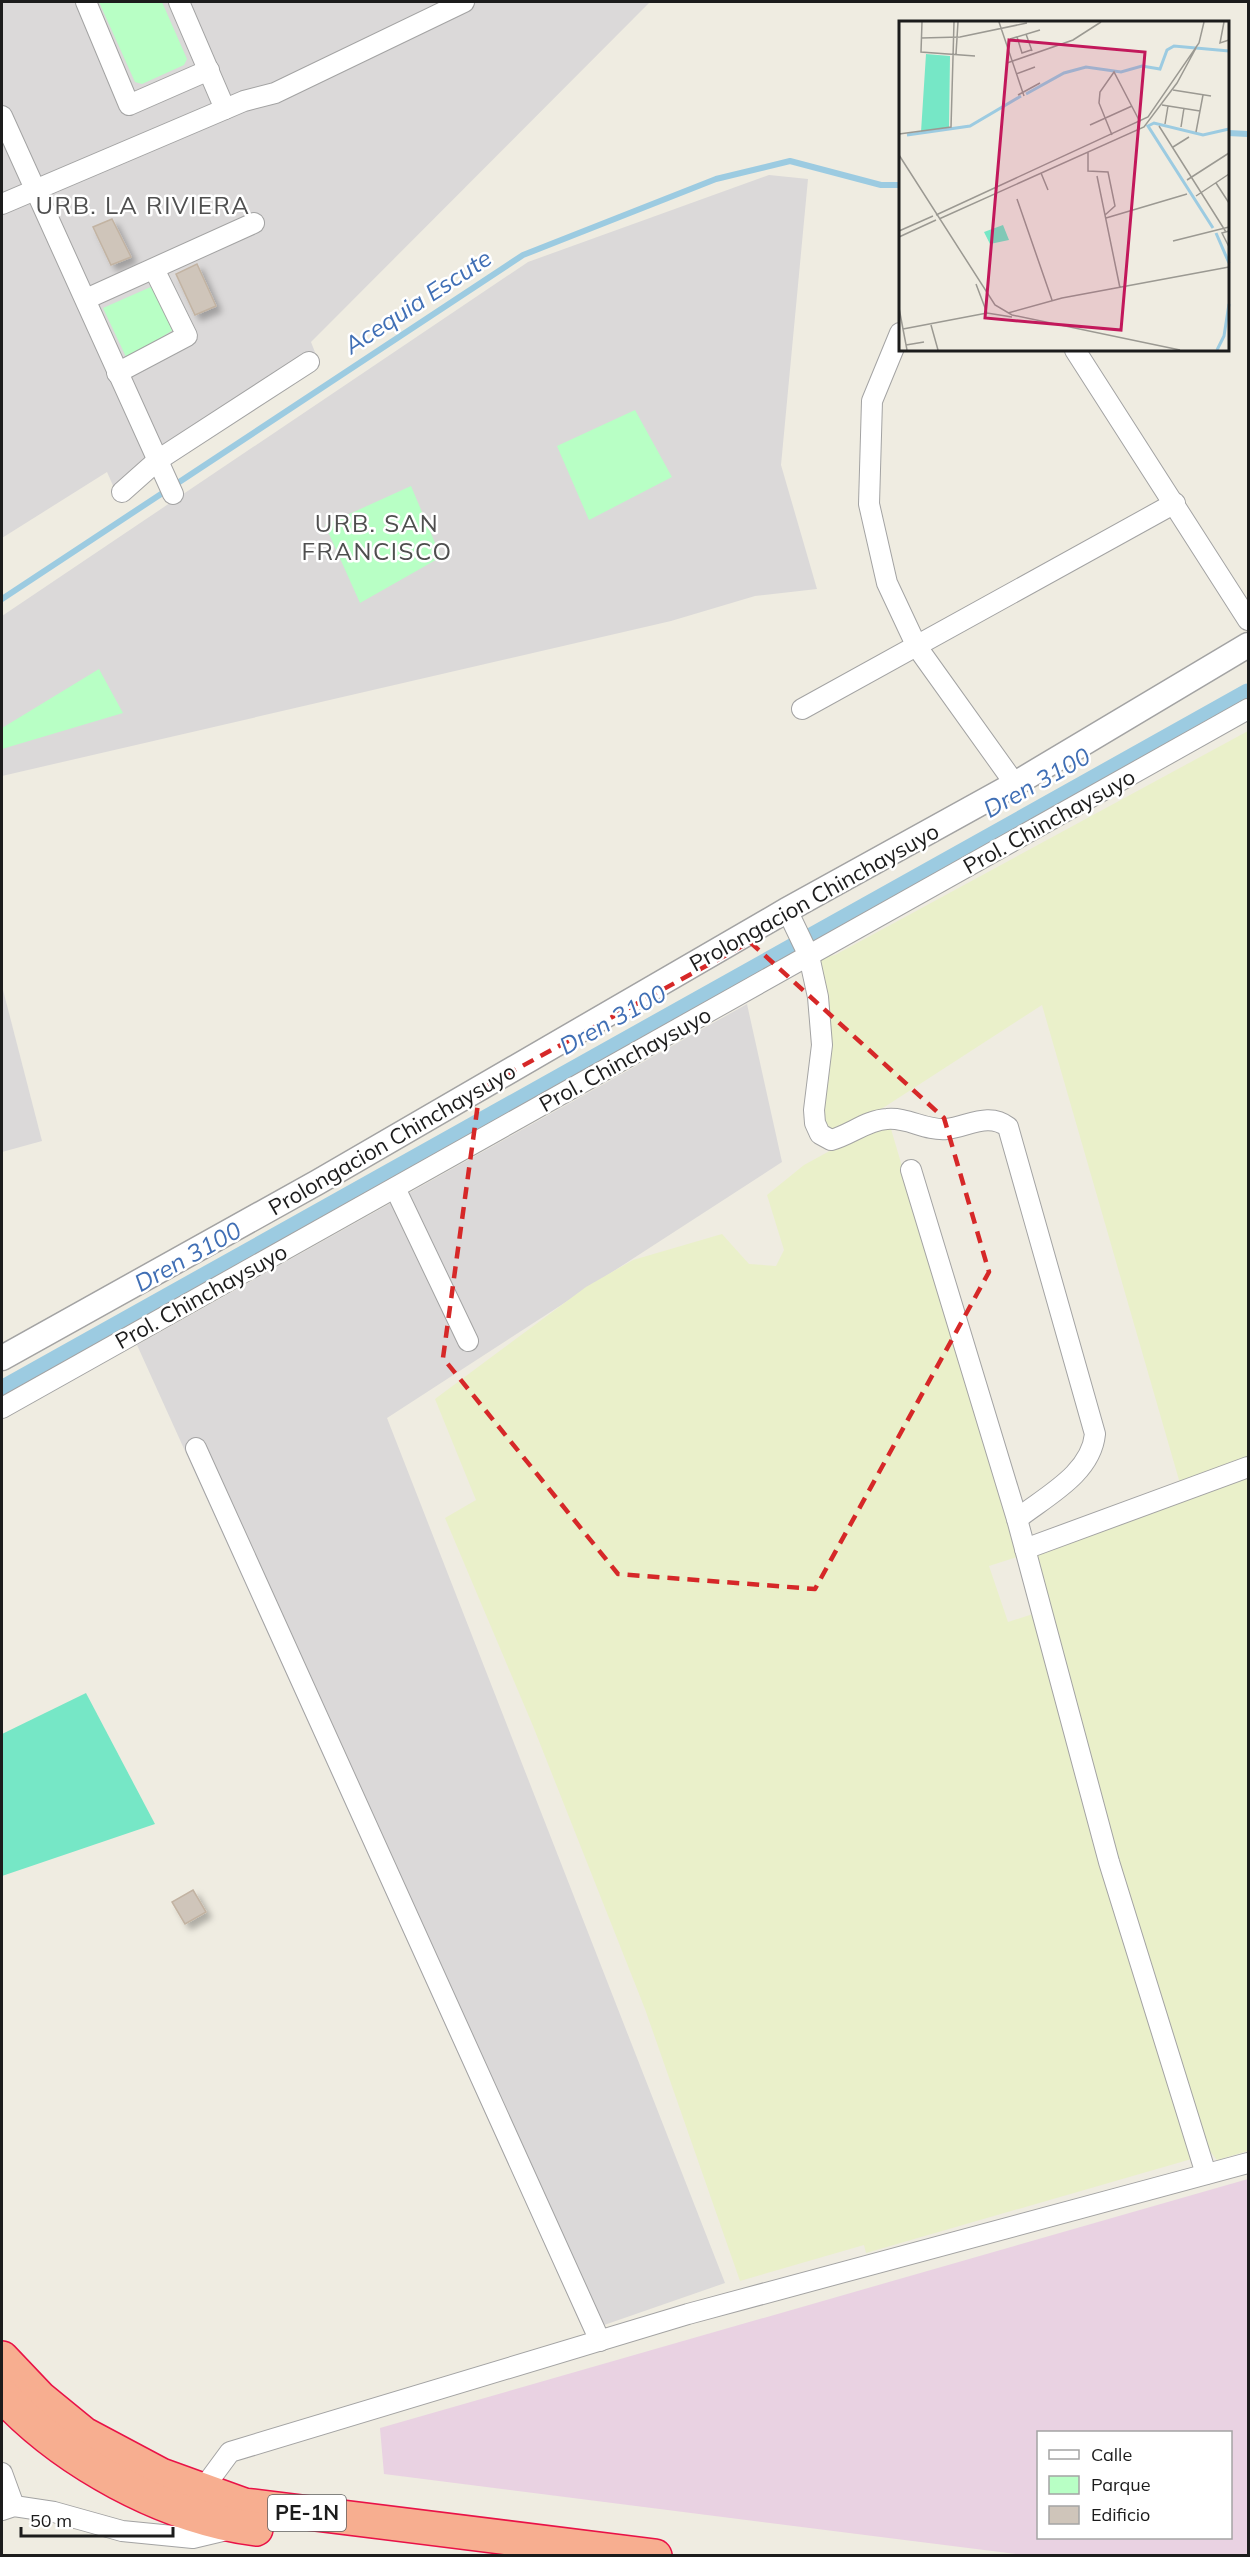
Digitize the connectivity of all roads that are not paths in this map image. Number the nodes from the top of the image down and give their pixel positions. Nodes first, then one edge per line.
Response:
1 (86, 2) edge
2 (179, 2) edge
3 (464, 2) edge
4 (209, 70) junction
5 (225, 109) junction
6 (2, 116) edge
7 (34, 191) junction
8 (2, 204) edge
9 (254, 223) dead end
10 (154, 269) junction
11 (86, 299) junction
12 (899, 335) edge
13 (1076, 351) edge
14 (309, 362) dead end
15 (117, 373) junction
16 (158, 460) junction
17 (169, 486) dead end
18 (122, 492) dead end
19 (1175, 503) junction
20 (1248, 620) edge
21 (1248, 645) edge
22 (917, 647) junction
23 (802, 709) dead end
24 (1248, 709) edge
25 (1015, 784) junction
26 (791, 918) junction
27 (808, 952) junction
28 (911, 1170) dead end
29 (395, 1188) junction
30 (468, 1341) dead end
31 (2, 1358) edge
32 (2, 1408) edge
33 (196, 1449) dead end
34 (1248, 1467) edge
35 (1017, 1518) junction
36 (1025, 1549) junction
37 (1248, 2163) edge
38 (1206, 2174) junction
39 (600, 2341) junction
40 (2, 2358) edge
41 (2, 2395) edge
42 (2, 2473) edge
43 (202, 2490) junction
44 (8, 2508) edge
45 (241, 2527) junction
46 (477, 2556) edge
47 (655, 2556) edge

1 - 4 street
2 - 4 street
3 - 5 street
4 - 5 street
5 - 7 street
6 - 7 street
7 - 8 street
7 - 11 street
9 - 10 street
10 - 11 street
10 - 15 street
11 - 15 street
12 - 22 street
13 - 19 street
14 - 16 street
15 - 16 street
16 - 17 street
16 - 18 street
19 - 20 street
19 - 22 street
21 - 25 street, Prolongacion Chinchaysuyo
22 - 23 street
22 - 25 street
24 - 27 street, Prol. Chinchaysuyo
25 - 26 street, Prolongacion Chinchaysuyo
26 - 27 street
26 - 31 street, Prolongacion Chinchaysuyo
27 - 29 street, Prol. Chinchaysuyo
27 - 35 street
28 - 35 street
29 - 30 street
29 - 32 street, Prol. Chinchaysuyo
33 - 39 street
34 - 36 street
35 - 36 street
36 - 38 street
37 - 38 street
38 - 39 street
39 - 43 street
40 - 43 highway, PE-1N
41 - 45 highway, PE-1N
42 - 44 street
43 - 47 highway, PE-1N
44 - 45 street
45 - 46 highway, PE-1N

